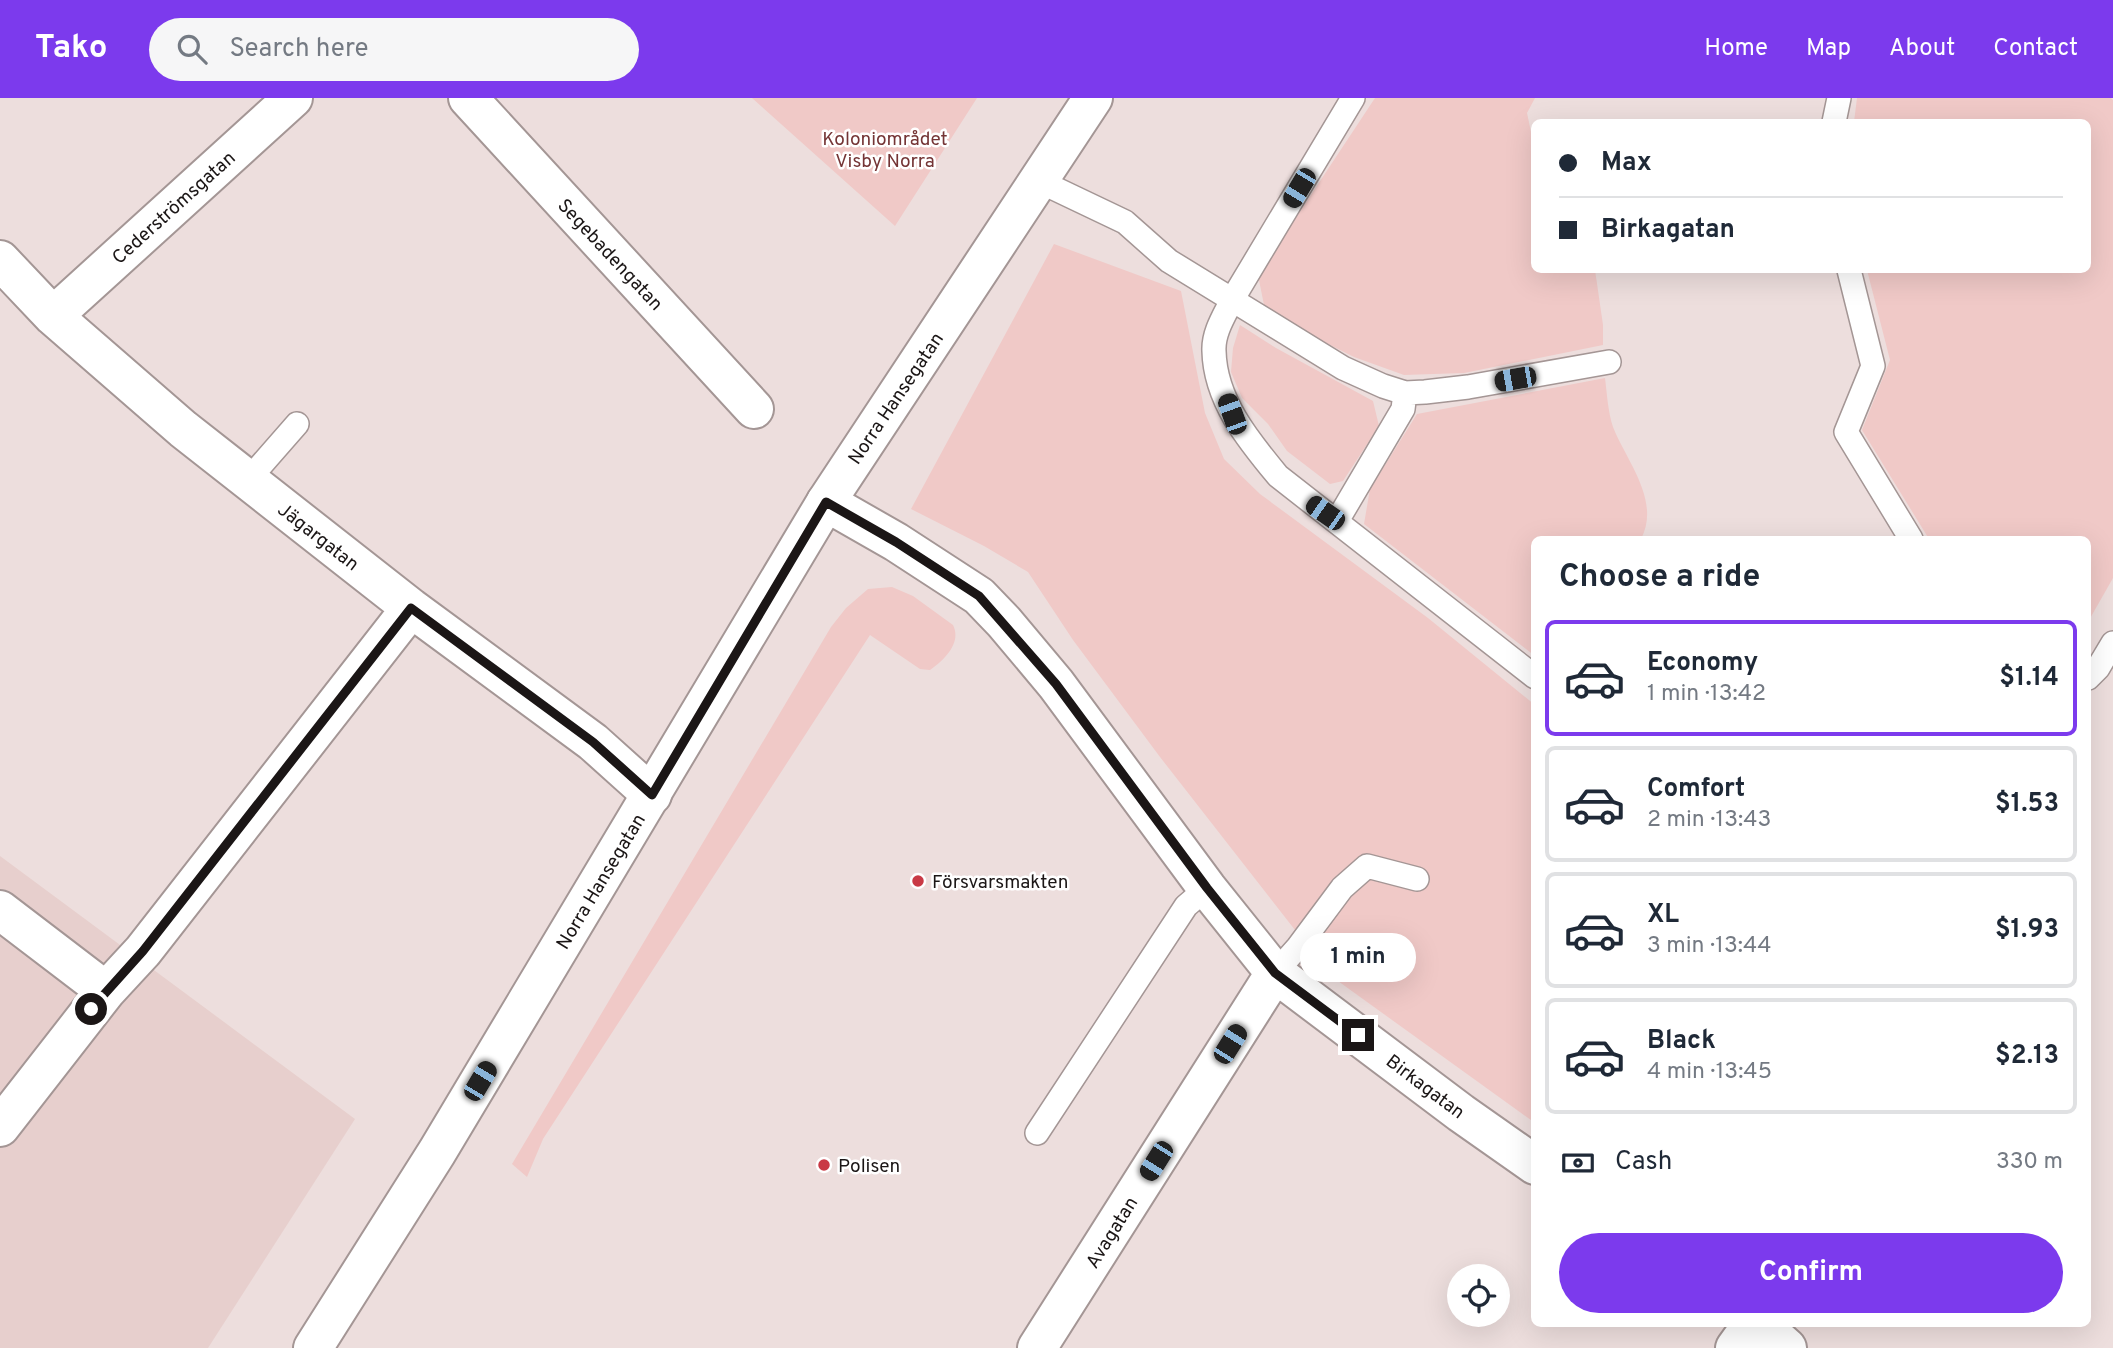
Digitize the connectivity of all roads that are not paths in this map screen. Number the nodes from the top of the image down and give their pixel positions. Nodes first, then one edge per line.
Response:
1 (293, 98) edge
2 (468, 98) edge
3 (1093, 98) edge
4 (1353, 98) edge
5 (1839, 98) edge
6 (1835, 119) edge
7 (1039, 181) junction
8 (0, 260) edge
9 (1850, 273) edge
10 (1232, 300) junction
11 (53, 316) junction
12 (1609, 362) dead end
13 (1405, 393) junction
14 (754, 409) dead end
15 (297, 424) dead end
16 (248, 480) junction
17 (826, 502) junction
18 (1337, 521) junction
19 (1909, 536) edge
20 (411, 608) junction
21 (2113, 643) edge
22 (1531, 674) edge
23 (2091, 675) edge
24 (652, 795) junction
25 (1417, 879) dead end
26 (1207, 888) junction
27 (0, 910) edge
28 (1275, 973) junction
29 (106, 991) junction
30 (0, 1127) edge
31 (1037, 1133) dead end
32 (1531, 1162) edge
33 (1750, 1327) edge
34 (1763, 1327) edge
35 (313, 1348) edge
36 (1037, 1348) edge
37 (1735, 1348) edge
38 (1787, 1348) edge

1 - 11 street, Cederströmsgatan
2 - 14 street, Segebadengatan
3 - 7 street, Norra Hansegatan
4 - 10 lane
5 - 6 lane
7 - 10 lane
7 - 17 street, Norra Hansegatan
8 - 11 street, Jägargatan
9 - 19 lane
10 - 13 lane
10 - 18 lane
11 - 16 street, Jägargatan
12 - 13 lane
13 - 18 lane
15 - 16 lane
16 - 20 street, Jägargatan
17 - 24 street, Norra Hansegatan
17 - 26 street, Birkagatan
18 - 22 lane
20 - 24 street, Jägargatan
20 - 29 street
21 - 23 lane
24 - 35 street, Norra Hansegatan
25 - 28 lane
26 - 28 street, Birkagatan
26 - 31 lane
27 - 29 street
28 - 32 street, Birkagatan
28 - 36 street, Avagatan
29 - 30 street
33 - 37 street
34 - 38 street

